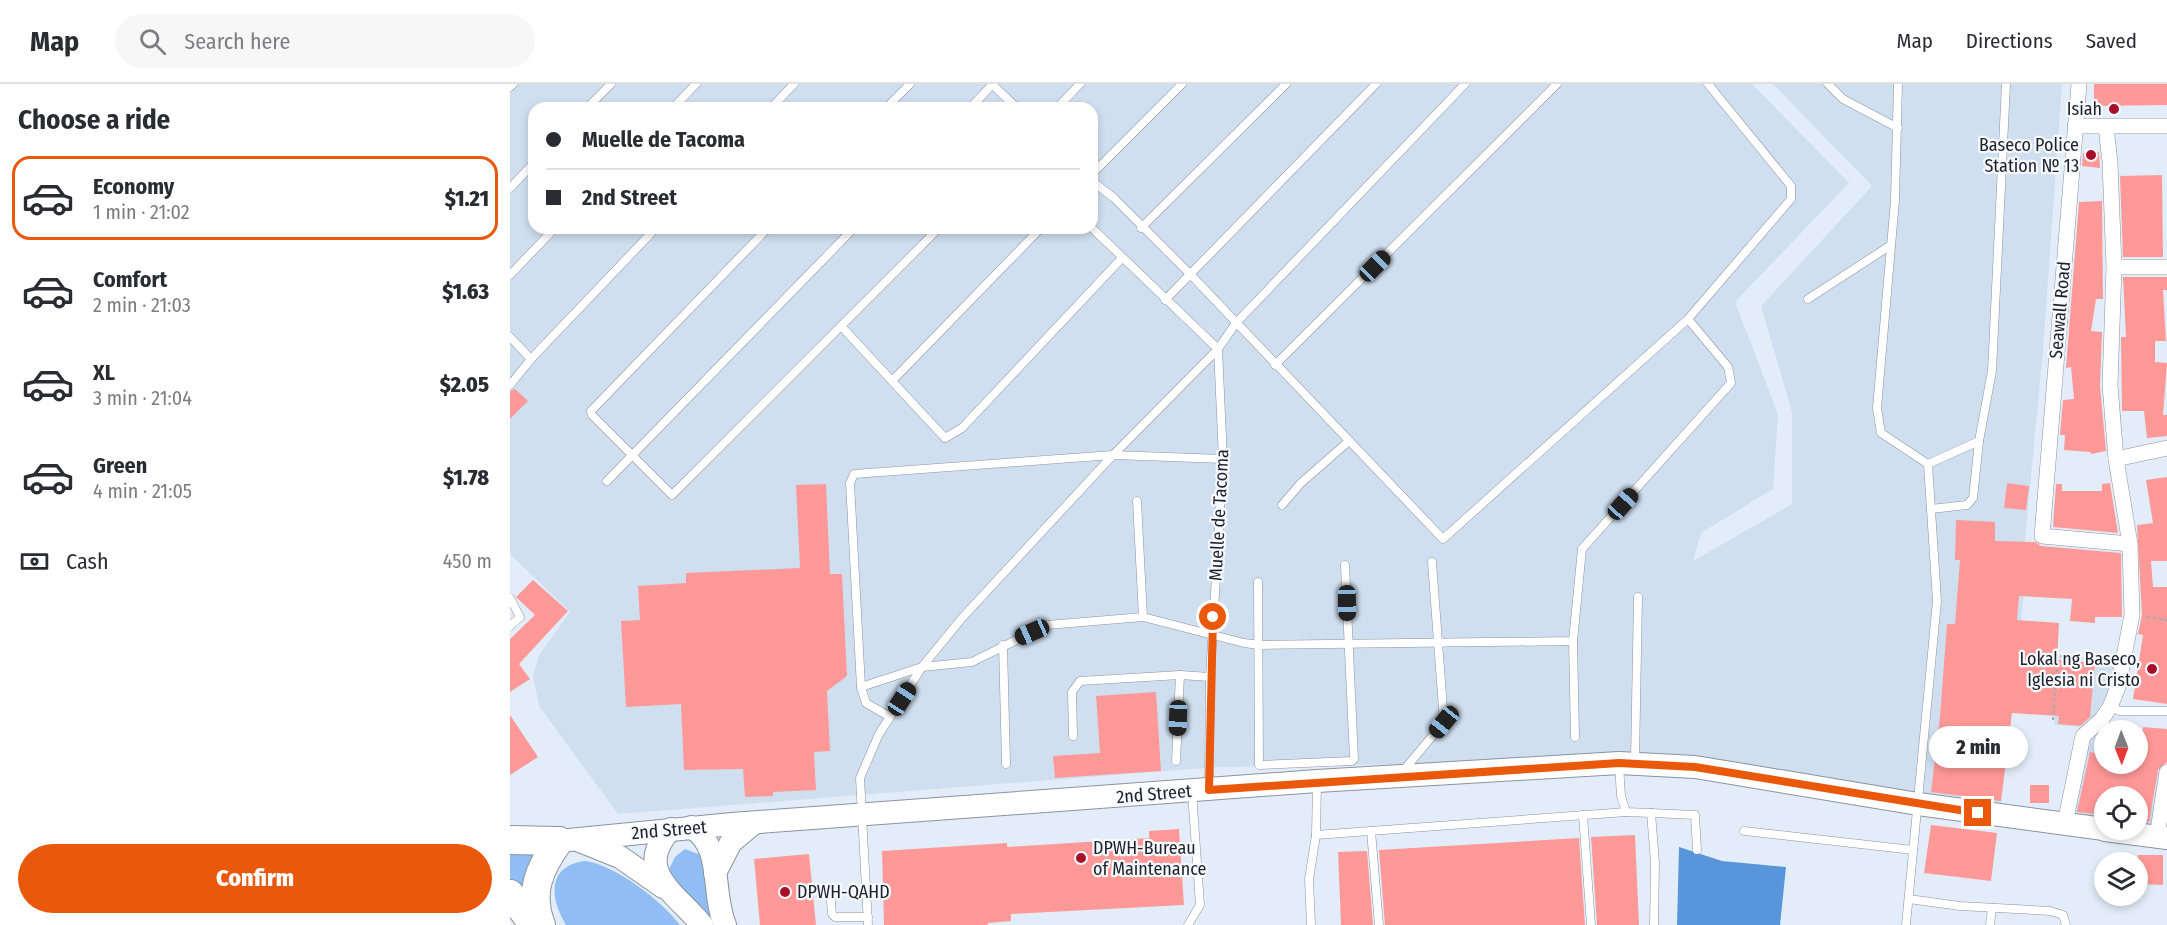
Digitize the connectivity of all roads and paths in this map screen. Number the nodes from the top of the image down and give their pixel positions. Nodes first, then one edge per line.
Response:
1 (513, 84) edge
2 (611, 84) edge
3 (696, 84) edge
4 (794, 84) edge
5 (910, 84) edge
6 (993, 84) edge
7 (1080, 84) edge
8 (1182, 84) edge
9 (1286, 84) edge
10 (1376, 84) edge
11 (1465, 84) edge
12 (1557, 84) edge
13 (1708, 84) edge
14 (1828, 84) edge
15 (1898, 84) edge
16 (2006, 84) edge
17 (2079, 84) edge
18 (510, 87) edge
19 (593, 102) edge
20 (679, 102) edge
21 (777, 102) edge
22 (892, 102) edge
23 (976, 102) edge
24 (1011, 102) edge
25 (1063, 102) edge
26 (2075, 126) junction
27 (2167, 126) edge
28 (2106, 127) junction
29 (1898, 128) junction
30 (1098, 168) edge
31 (528, 169) edge
32 (1098, 186) edge
33 (510, 188) edge
34 (1141, 228) junction
35 (549, 234) edge
36 (650, 234) edge
37 (762, 234) edge
38 (848, 234) edge
39 (933, 234) edge
40 (1035, 234) edge
41 (1098, 234) edge
42 (1891, 245) junction
43 (1122, 258) junction
44 (2114, 267) junction
45 (2167, 267) edge
46 (510, 274) edge
47 (1190, 274) junction
48 (1809, 299) dead end
49 (1165, 300) junction
50 (1688, 319) junction
51 (1236, 323) junction
52 (842, 327) junction
53 (510, 339) edge
54 (1218, 349) junction
55 (531, 359) junction
56 (1275, 365) junction
57 (892, 381) junction
58 (510, 385) edge
59 (1348, 441) junction
60 (1979, 441) junction
61 (2167, 448) edge
62 (1113, 455) junction
63 (632, 456) junction
64 (1223, 459) junction
65 (2116, 459) junction
66 (1928, 464) junction
67 (607, 481) dead end
68 (1137, 501) dead end
69 (1282, 505) dead end
70 (1931, 509) junction
71 (2130, 544) junction
72 (1432, 562) dead end
73 (1346, 565) dead end
74 (1258, 582) dead end
75 (1638, 597) dead end
76 (510, 598) edge
77 (2132, 615) junction
78 (1143, 617) junction
79 (2167, 620) edge
80 (510, 626) edge
81 (1214, 634) junction
82 (1573, 641) junction
83 (1438, 644) junction
84 (1003, 645) junction
85 (1260, 645) junction
86 (1349, 645) junction
87 (2123, 661) junction
88 (922, 667) junction
89 (1180, 675) junction
90 (1210, 677) junction
91 (861, 687) junction
92 (2110, 707) junction
93 (2167, 711) edge
94 (890, 717) junction
95 (2052, 720) dead end
96 (1073, 736) dead end
97 (1575, 737) dead end
98 (1176, 761) dead end
99 (1006, 764) dead end
100 (1627, 764) junction
101 (2167, 772) edge
102 (1394, 779) junction
103 (1317, 781) junction
104 (1200, 790) junction
105 (1918, 804) junction
106 (1626, 812) junction
107 (1651, 813) junction
108 (1583, 815) junction
109 (862, 816) junction
110 (754, 823) junction
111 (2065, 823) junction
112 (681, 828) junction
113 (2094, 828) edge
114 (1371, 831) junction
115 (1744, 831) dead end
116 (1316, 835) junction
117 (2162, 838) edge
118 (510, 840) edge
119 (566, 840) junction
120 (1697, 850) dead end
121 (1913, 850) junction
122 (715, 873) junction
123 (830, 890) dead end
124 (669, 892) junction
125 (510, 894) edge
126 (1909, 899) junction
127 (1992, 908) junction
128 (868, 921) edge
129 (534, 925) edge
130 (541, 925) edge
131 (702, 925) edge
132 (725, 925) edge
133 (1188, 925) edge
134 (1311, 925) edge
135 (1379, 925) edge
136 (1592, 925) edge
137 (1654, 925) edge
138 (1906, 925) edge
139 (1990, 925) edge
140 (2066, 925) edge

1 - 18 lane
2 - 19 lane
3 - 20 lane
4 - 21 lane
5 - 22 lane
6 - 23 lane
6 - 24 lane
7 - 25 lane
8 - 30 lane
9 - 34 lane
10 - 47 lane
11 - 51 lane
12 - 56 lane
13 - 50 lane
14 - 29 lane
15 - 29 lane
16 - 60 lane
17 - 26 street, Seawall Road
26 - 28 street
26 - 71 street, Seawall Road
27 - 28 street
28 - 44 street
29 - 42 lane
31 - 33 lane
32 - 34 lane
34 - 47 lane
35 - 46 lane
36 - 55 lane
37 - 63 lane
38 - 63 lane
39 - 52 lane
40 - 57 lane
41 - 43 lane
42 - 48 lane
42 - 66 lane
43 - 49 lane
43 - 57 lane
44 - 45 street
44 - 65 street
47 - 49 lane
47 - 51 lane
49 - 54 lane
50 - 59 lane
50 - 82 lane
51 - 54 lane
51 - 56 lane
52 - 57 lane
52 - 63 lane
53 - 55 lane
54 - 62 lane
54 - 64 lane, Muelle de Tacoma
55 - 58 lane
56 - 59 lane
59 - 69 lane
60 - 66 lane
60 - 70 lane
61 - 65 street
62 - 64 lane
62 - 88 lane
62 - 91 lane
63 - 67 lane
64 - 81 lane, Muelle de Tacoma
65 - 71 street
66 - 70 lane
68 - 78 lane
70 - 105 lane
71 - 77 street
72 - 83 lane
73 - 86 lane
74 - 85 lane
75 - 100 lane
76 - 80 lane
77 - 79 path
77 - 87 street
78 - 81 lane
78 - 84 lane
81 - 85 lane
81 - 90 lane, Muelle de Tacoma
82 - 83 lane
82 - 97 lane
83 - 86 lane
83 - 102 lane
84 - 88 lane
84 - 99 lane
85 - 86 lane
85 - 86 lane
87 - 92 street
87 - 95 path
88 - 91 lane
88 - 94 lane
89 - 90 lane
89 - 96 lane
89 - 98 lane
90 - 104 lane, Muelle de Tacoma
91 - 94 lane
92 - 93 lane
92 - 111 street
94 - 109 lane
100 - 102 street, 2nd Street
100 - 105 street, 2nd Street
100 - 106 lane
101 - 117 street
102 - 103 street, 2nd Street
103 - 104 street, 2nd Street
103 - 116 lane
104 - 109 street, 2nd Street
104 - 133 lane, Muelle de Tacoma
105 - 111 street, 2nd Street
105 - 121 lane
106 - 107 lane
106 - 108 lane
107 - 120 lane
107 - 137 lane
108 - 114 lane
108 - 136 lane
109 - 110 street, 2nd Street
109 - 128 lane
110 - 112 street, 2nd Street
110 - 122 street
111 - 113 street, 2nd Street
112 - 119 street, 2nd Street
112 - 122 street
112 - 124 street
114 - 116 lane
114 - 135 lane
115 - 121 lane
116 - 134 lane
118 - 119 highway
119 - 124 street
119 - 130 highway
121 - 126 lane
122 - 132 street
123 - 128 lane
124 - 131 street
125 - 129 highway
126 - 127 lane
126 - 138 lane
127 - 139 lane
127 - 140 lane

